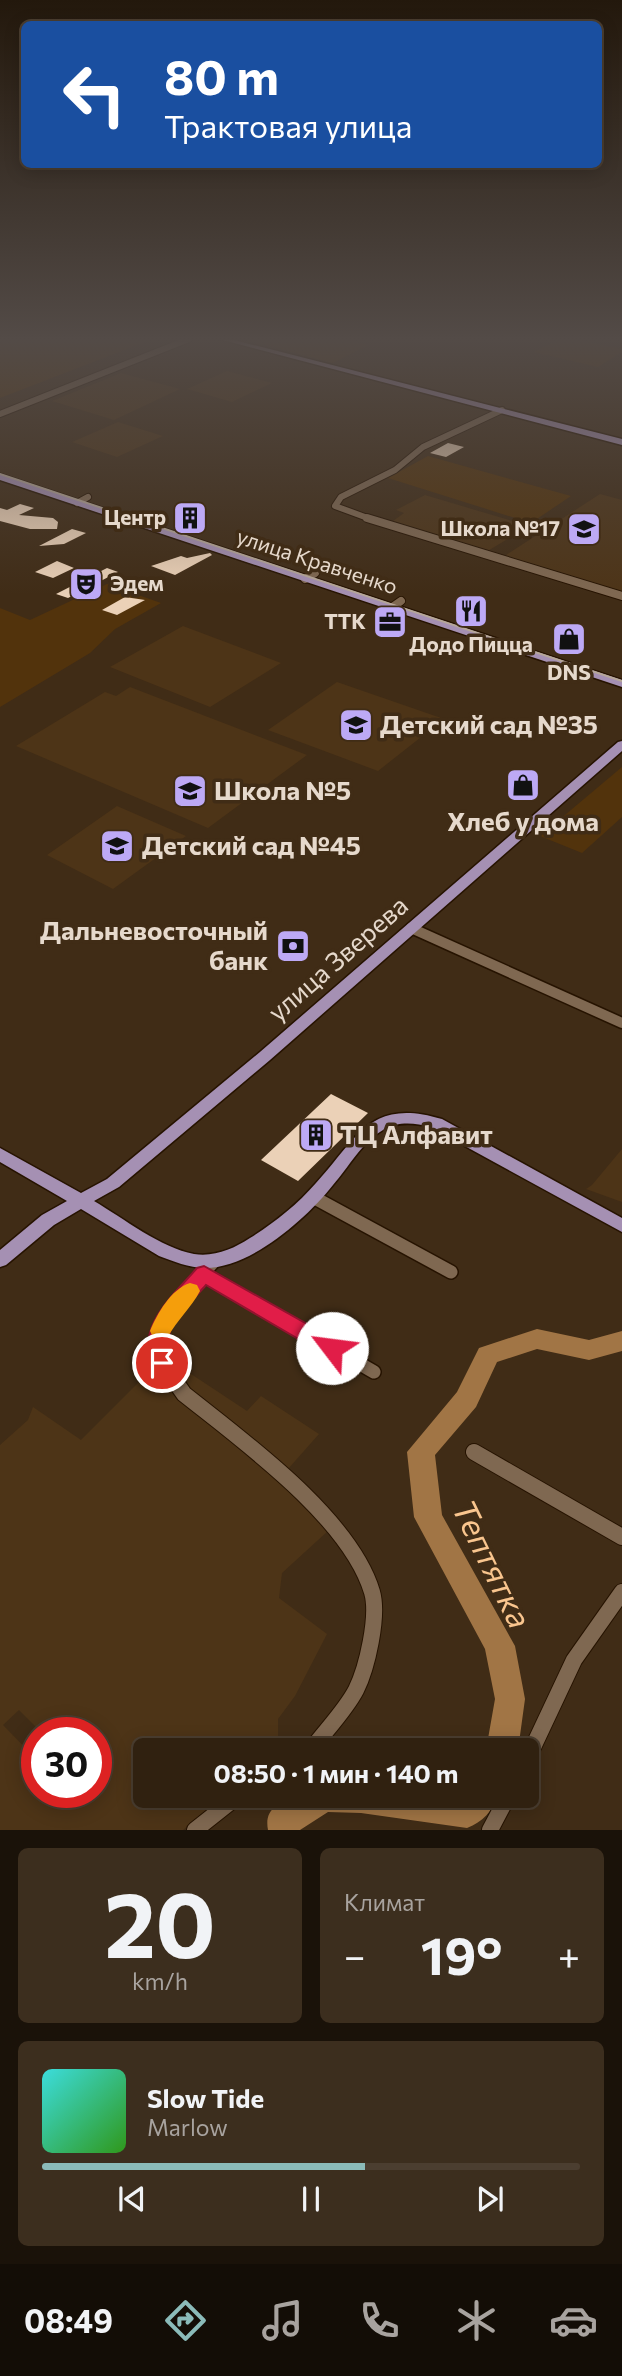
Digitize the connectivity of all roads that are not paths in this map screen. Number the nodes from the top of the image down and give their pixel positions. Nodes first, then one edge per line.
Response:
1 (471, 424) edge
2 (556, 424) edge
3 (622, 442) edge
4 (0, 469) edge
5 (0, 477) edge
6 (88, 498) junction
7 (77, 503) junction
8 (315, 573) junction
9 (305, 579) junction
10 (352, 590) junction
11 (622, 596) edge
12 (580, 665) junction
13 (622, 675) edge
14 (622, 684) edge
15 (622, 745) edge
16 (411, 928) junction
17 (622, 1023) edge
18 (0, 1154) edge
19 (313, 1197) junction
20 (80, 1202) junction
21 (622, 1226) edge
22 (0, 1260) edge
23 (209, 1267) junction
24 (451, 1272) dead end
25 (374, 1373) dead end
26 (474, 1452) dead end
27 (622, 1537) edge
28 (622, 1592) edge
29 (320, 1738) edge
30 (537, 1738) edge
31 (223, 1808) edge
32 (502, 1808) edge
33 (195, 1830) edge
34 (490, 1830) edge

1 - 11 street
2 - 3 main road
4 - 6 main road, улица Кравченко
5 - 7 main road, улица Кравченко
6 - 7 street
6 - 8 main road, улица Кравченко
7 - 9 main road, улица Кравченко
8 - 9 street
8 - 10 main road, улица Кравченко
9 - 10 main road, улица Кравченко
10 - 12 main road, улица Кравченко
12 - 13 main road, улица Кравченко
12 - 14 main road, улица Кравченко
15 - 16 main road, улица Зверева
16 - 17 street
16 - 20 main road, улица Зверева
18 - 20 main road
19 - 21 main road
19 - 23 main road
19 - 24 street
20 - 22 main road, улица Зверева
20 - 23 main road
23 - 25 street
23 - 29 street
26 - 27 street
28 - 30 street
31 - 33 street
32 - 34 street

